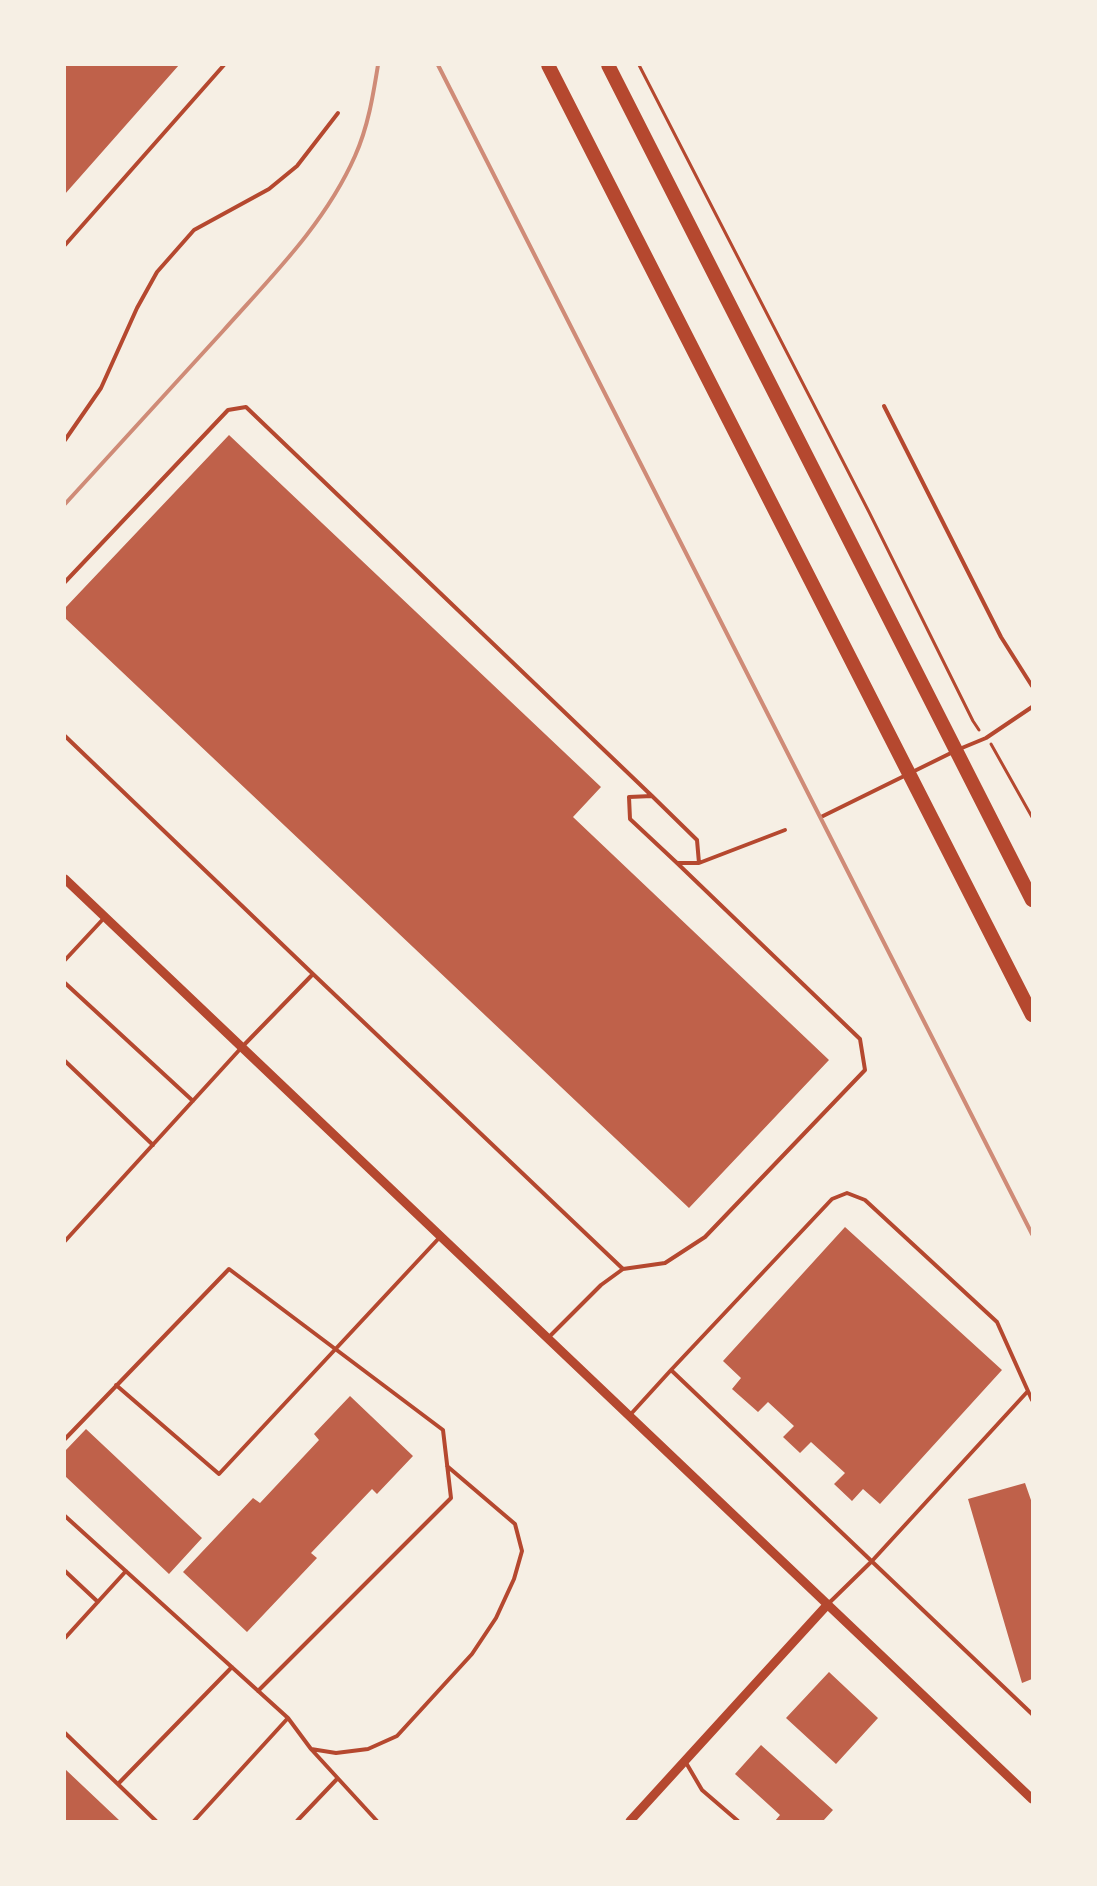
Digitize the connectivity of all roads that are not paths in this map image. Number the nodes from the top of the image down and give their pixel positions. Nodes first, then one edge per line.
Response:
1 (224, 65) edge
2 (548, 65) edge
3 (608, 65) edge
4 (338, 113) dead end
5 (65, 246) edge
6 (884, 406) dead end
7 (65, 440) edge
8 (65, 582) edge
9 (1032, 686) edge
10 (1032, 707) edge
11 (65, 736) edge
12 (956, 750) junction
13 (910, 773) junction
14 (652, 796) junction
15 (821, 817) dead end
16 (785, 830) dead end
17 (677, 863) junction
18 (699, 863) junction
19 (65, 879) edge
20 (1032, 900) edge
21 (105, 917) junction
22 (65, 960) edge
23 (313, 974) junction
24 (65, 982) edge
25 (1032, 1015) edge
26 (242, 1047) junction
27 (65, 1061) edge
28 (193, 1101) junction
29 (153, 1145) junction
30 (441, 1236) junction
31 (65, 1241) edge
32 (623, 1269) junction
33 (548, 1338) junction
34 (336, 1349) junction
35 (671, 1370) junction
36 (116, 1385) junction
37 (1028, 1391) junction
38 (1032, 1400) edge
39 (630, 1415) junction
40 (65, 1439) edge
41 (447, 1466) junction
42 (65, 1516) edge
43 (872, 1561) junction
44 (65, 1571) edge
45 (126, 1571) junction
46 (98, 1602) junction
47 (828, 1604) junction
48 (65, 1638) edge
49 (232, 1667) junction
50 (258, 1691) junction
51 (1032, 1714) edge
52 (288, 1718) junction
53 (65, 1733) edge
54 (311, 1749) junction
55 (686, 1761) junction
56 (337, 1779) junction
57 (118, 1784) junction
58 (1032, 1799) edge
59 (156, 1821) edge
60 (194, 1821) edge
61 (297, 1821) edge
62 (377, 1821) edge
63 (630, 1821) edge
64 (738, 1821) edge

1 - 5 lane
2 - 13 highway
3 - 12 highway
4 - 7 lane
6 - 9 lane
8 - 14 lane
10 - 12 lane
11 - 23 lane
12 - 13 lane
12 - 20 highway
13 - 15 lane
13 - 25 highway
14 - 17 lane
14 - 18 lane
16 - 18 lane
17 - 18 lane
17 - 32 lane
19 - 21 street
21 - 22 lane
21 - 26 street
23 - 26 lane
23 - 32 lane
24 - 28 lane
26 - 28 lane
26 - 30 street
27 - 29 lane
28 - 29 lane
29 - 31 lane
30 - 33 street
30 - 34 lane
32 - 33 lane
33 - 39 street
34 - 36 lane
34 - 36 lane
34 - 41 lane
35 - 37 lane
35 - 39 lane
35 - 43 lane
36 - 40 lane
37 - 38 lane
37 - 43 lane
39 - 47 street
41 - 50 lane
41 - 54 lane
42 - 45 lane
43 - 47 lane
43 - 51 lane
44 - 46 lane
45 - 46 lane
45 - 49 lane
46 - 48 lane
47 - 55 street
47 - 58 street
49 - 50 lane
49 - 57 lane
50 - 52 lane
52 - 54 lane
52 - 60 lane
53 - 57 lane
54 - 56 lane
55 - 63 street
55 - 64 lane
56 - 61 lane
56 - 62 lane
57 - 59 lane

